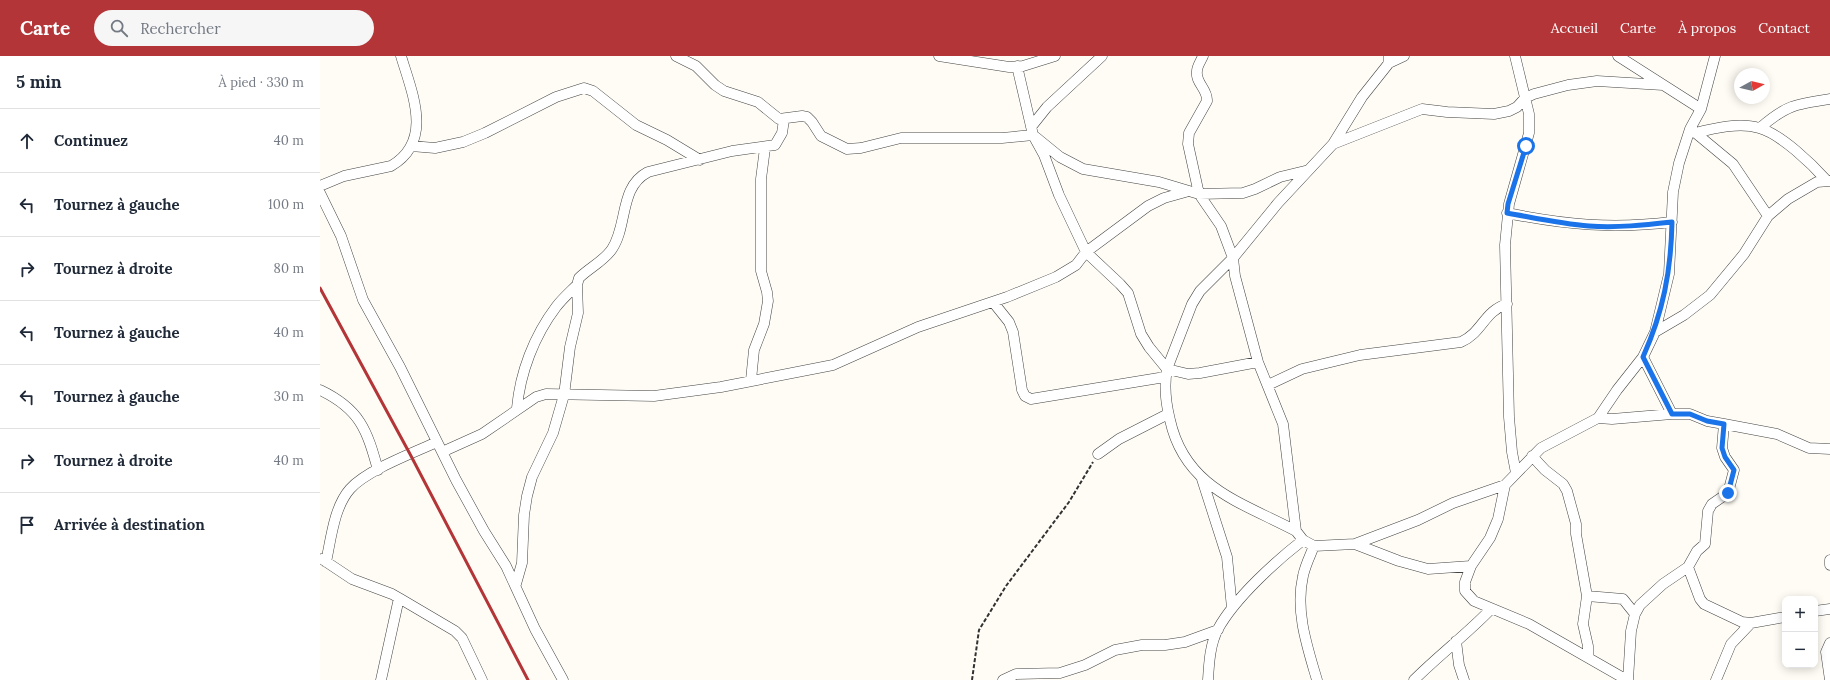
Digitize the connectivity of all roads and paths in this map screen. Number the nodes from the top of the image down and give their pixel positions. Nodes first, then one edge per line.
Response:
1 (401, 56) edge
2 (676, 56) edge
3 (939, 56) edge
4 (1054, 56) edge
5 (1102, 56) edge
6 (1203, 56) edge
7 (1404, 56) edge
8 (1515, 56) edge
9 (1618, 56) edge
10 (1715, 56) edge
11 (1389, 59) edge
12 (1017, 66) junction
13 (1663, 85) junction
14 (1525, 98) junction
15 (1830, 99) edge
16 (1701, 109) junction
17 (784, 120) junction
18 (1760, 128) junction
19 (1032, 131) junction
20 (1693, 131) junction
21 (1333, 144) junction
22 (411, 146) junction
23 (765, 148) junction
24 (700, 160) junction
25 (1309, 170) junction
26 (1828, 181) edge
27 (320, 186) edge
28 (320, 193) edge
29 (1194, 193) junction
30 (1507, 213) junction
31 (1768, 216) junction
32 (1672, 222) junction
33 (1086, 252) junction
34 (1233, 258) junction
35 (577, 285) junction
36 (993, 302) junction
37 (1507, 304) junction
38 (1654, 332) junction
39 (1643, 357) junction
40 (1258, 362) junction
41 (1166, 373) junction
42 (751, 380) junction
43 (1268, 385) junction
44 (320, 390) edge
45 (564, 395) junction
46 (517, 408) junction
47 (1168, 414) junction
48 (1672, 414) junction
49 (1598, 418) junction
50 (1724, 424) junction
51 (437, 442) junction
52 (1830, 451) edge
53 (442, 452) junction
54 (1098, 454) joint
55 (1532, 456) junction
56 (378, 470) junction
57 (1516, 472) junction
58 (1202, 479) junction
59 (1505, 485) junction
60 (1296, 531) junction
61 (1304, 540) junction
62 (1355, 544) junction
63 (1314, 546) junction
64 (323, 560) edge
65 (1830, 560) edge
66 (1830, 565) edge
67 (1471, 566) junction
68 (1688, 567) junction
69 (516, 584) junction
70 (1587, 596) junction
71 (399, 598) junction
72 (1232, 608) junction
73 (1491, 609) junction
74 (1830, 609) edge
75 (1818, 611) edge
76 (1635, 614) junction
77 (1782, 618) edge
78 (1751, 623) junction
79 (1218, 630) junction
80 (1456, 641) junction
81 (1830, 643) edge
82 (1588, 657) junction
83 (380, 680) edge
84 (482, 680) edge
85 (563, 680) edge
86 (972, 680) edge
87 (1003, 680) edge
88 (1208, 680) edge
89 (1317, 680) edge
90 (1414, 680) edge
91 (1464, 680) edge
92 (1628, 680) edge
93 (1716, 680) edge
94 (1830, 680) edge

1 - 22 street
2 - 17 street
3 - 12 street
4 - 12 street
5 - 19 street
6 - 29 street
7 - 11 street
8 - 14 street
9 - 13 street
10 - 16 street
11 - 21 street
12 - 19 street
13 - 14 street
13 - 16 street
14 - 21 street
14 - 30 street
15 - 18 street
16 - 20 street
17 - 19 street
17 - 23 street
18 - 20 street
18 - 26 street
19 - 29 street
19 - 33 street
20 - 31 street
20 - 32 street
21 - 25 street
22 - 24 street
22 - 27 street
23 - 24 street
23 - 42 street
24 - 35 street
25 - 29 street
25 - 34 street
26 - 31 street
28 - 51 street
29 - 33 street
29 - 34 street
30 - 32 street
30 - 37 street
31 - 38 street
32 - 38 street
33 - 36 street
33 - 41 street
34 - 40 street
34 - 41 street
35 - 45 street
35 - 46 street
36 - 41 street
36 - 42 street
37 - 43 street
37 - 57 street
38 - 39 street
39 - 48 street
39 - 49 street
40 - 41 street
40 - 43 street
41 - 47 street
42 - 45 street
43 - 60 street
44 - 56 street
45 - 46 street
45 - 69 street
46 - 53 street
47 - 54 street
47 - 58 street
48 - 49 street
48 - 50 street
49 - 55 street
50 - 52 street
50 - 68 street
51 - 53 street
51 - 56 street
53 - 69 street
54 - 86 path
55 - 57 street
55 - 70 street
56 - 64 street
57 - 59 street
58 - 60 street
58 - 72 street
59 - 62 street
59 - 67 street
60 - 61 street
61 - 63 street
61 - 72 street
62 - 63 street
62 - 67 street
63 - 89 street
64 - 71 street
65 - 66 street
67 - 73 street
68 - 76 street
68 - 78 street
69 - 85 street
70 - 76 street
70 - 82 street
71 - 83 street
71 - 84 street
72 - 79 street
73 - 80 street
73 - 82 street
74 - 75 street
76 - 92 street
77 - 78 street
78 - 93 street
79 - 87 street
79 - 88 street
80 - 90 street
80 - 91 street
81 - 94 street
82 - 92 street

